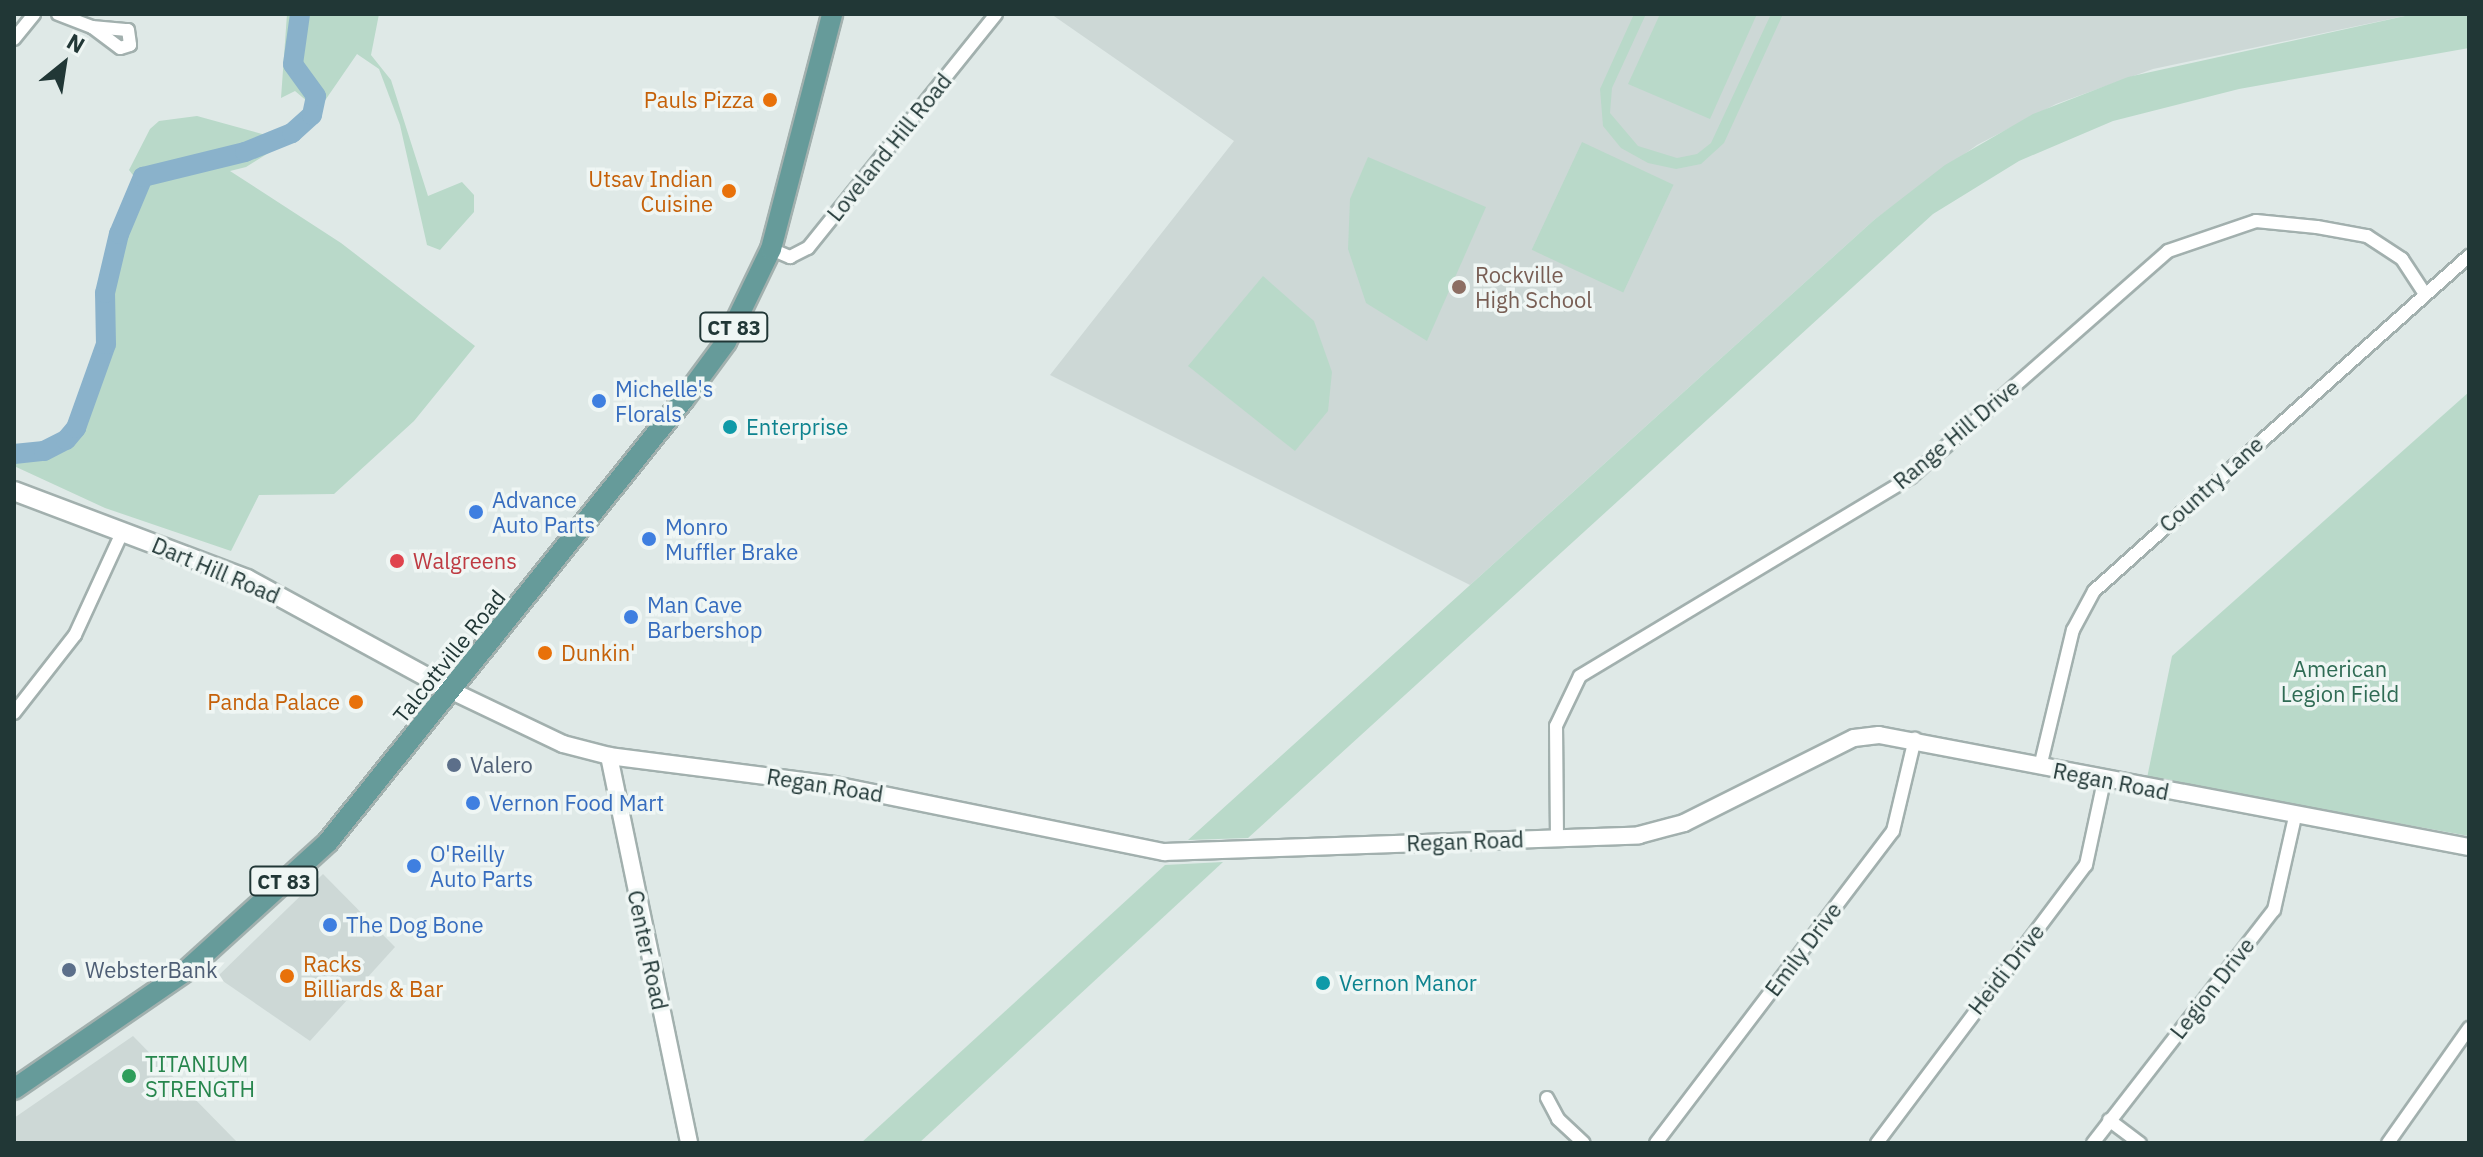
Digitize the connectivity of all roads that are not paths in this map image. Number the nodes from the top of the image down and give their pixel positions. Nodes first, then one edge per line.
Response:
1 (34, 14) edge
2 (58, 14) edge
3 (832, 14) edge
4 (996, 14) edge
5 (92, 27) dead end
6 (14, 39) edge
7 (771, 249) junction
8 (2469, 256) edge
9 (2425, 294) junction
10 (14, 491) edge
11 (122, 533) junction
12 (452, 691) junction
13 (14, 713) edge
14 (1915, 739) junction
15 (609, 756) junction
16 (2040, 767) junction
17 (2104, 781) junction
18 (2295, 817) junction
19 (1557, 838) junction
20 (2469, 847) edge
21 (2469, 1028) edge
22 (14, 1089) edge
23 (1547, 1098) dead end
24 (2109, 1120) junction
25 (689, 1143) edge
26 (1584, 1143) edge
27 (1656, 1143) edge
28 (1877, 1143) edge
29 (2093, 1143) edge
30 (2140, 1143) edge
31 (2388, 1143) edge

1 - 6 street
2 - 5 street
3 - 7 main road, Talcottville Road / CT 83
4 - 7 street, Loveland Hill Road
7 - 12 main road, Talcottville Road / CT 83
8 - 9 street, Country Lane
9 - 16 street, Country Lane
9 - 19 street, Range Hill Drive
10 - 11 main road, Dart Hill Road
11 - 12 main road, Dart Hill Road
11 - 13 street
12 - 15 street, Regan Road
12 - 22 main road, Talcottville Road / CT 83
14 - 16 street, Regan Road
14 - 19 street, Regan Road
14 - 27 street, Emily Drive
15 - 19 street, Regan Road
15 - 25 street, Center Road
16 - 17 street, Regan Road
17 - 18 street, Regan Road
17 - 28 street, Heidi Drive
18 - 20 street, Regan Road
18 - 24 street, Legion Drive
21 - 31 street
23 - 26 street
24 - 29 street, Legion Drive
24 - 30 street

